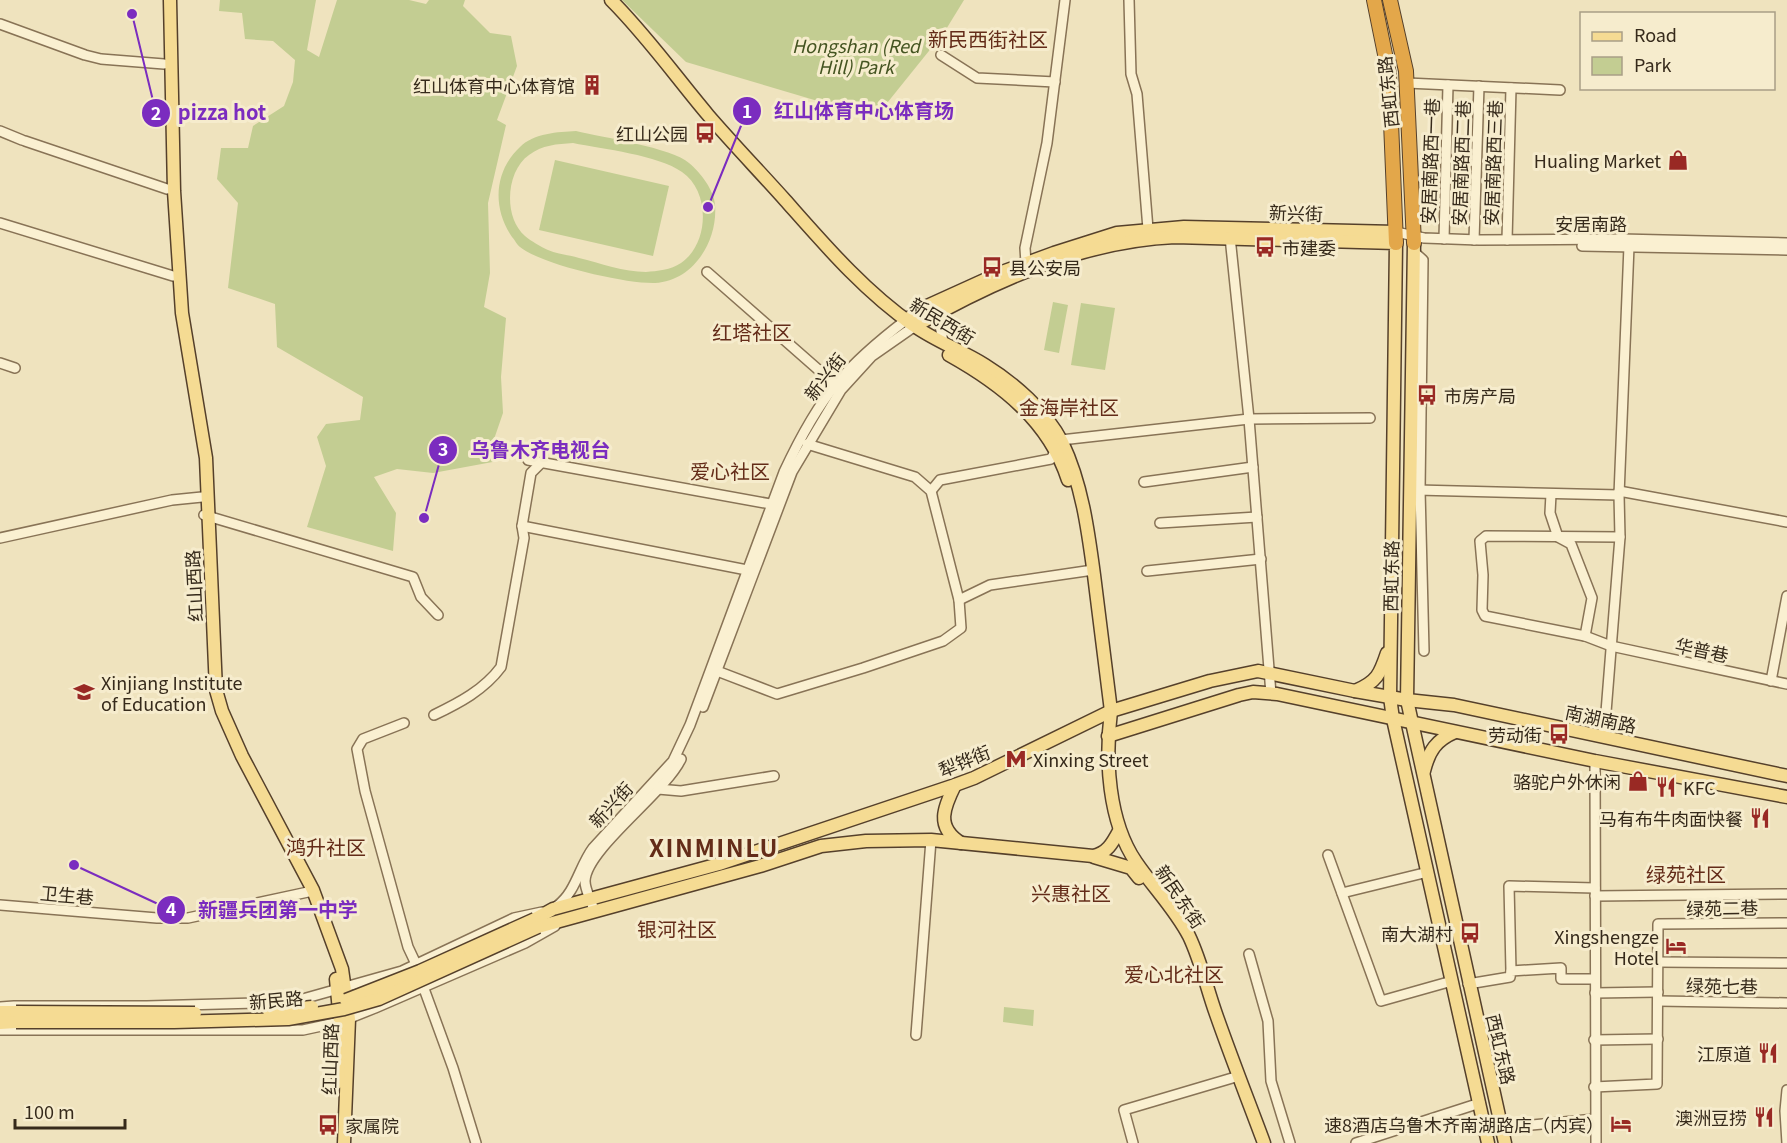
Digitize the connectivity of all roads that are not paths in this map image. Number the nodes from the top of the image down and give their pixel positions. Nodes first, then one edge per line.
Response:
1 (162, 0) edge
2 (170, 0) edge
3 (601, 0) edge
4 (611, 0) edge
5 (1065, 0) edge
6 (1129, 0) edge
7 (1374, 0) edge
8 (1390, 0) edge
9 (0, 24) edge
10 (941, 55) dead end
11 (164, 64) junction
12 (1054, 82) junction
13 (1407, 83) junction
14 (1448, 85) junction
15 (1479, 86) junction
16 (1511, 88) junction
17 (1560, 90) dead end
18 (0, 131) edge
19 (167, 189) junction
20 (0, 223) edge
21 (1148, 229) junction
22 (1230, 237) junction
23 (1396, 238) junction
24 (1444, 239) junction
25 (1474, 240) junction
26 (1507, 240) junction
27 (1787, 243) edge
28 (1414, 244) junction
29 (1629, 246) junction
30 (1787, 250) edge
31 (1026, 263) junction
32 (707, 272) dead end
33 (173, 276) junction
34 (947, 308) junction
35 (908, 325) junction
36 (943, 342) junction
37 (0, 363) edge
38 (15, 368) dead end
39 (838, 387) junction
40 (1370, 418) dead end
41 (1249, 419) junction
42 (807, 444) junction
43 (1058, 445) junction
44 (528, 460) dead end
45 (542, 462) junction
46 (1253, 467) junction
47 (1144, 482) dead end
48 (1414, 490) junction
49 (932, 491) junction
50 (1619, 493) junction
51 (1551, 494) junction
52 (202, 498) junction
53 (775, 504) junction
54 (205, 515) junction
55 (1257, 517) junction
56 (1787, 522) edge
57 (1160, 523) dead end
58 (522, 526) junction
59 (1558, 537) junction
60 (1620, 537) junction
61 (0, 538) edge
62 (1261, 559) junction
63 (1090, 570) junction
64 (751, 571) junction
65 (1147, 571) dead end
66 (1787, 596) edge
67 (959, 600) junction
68 (438, 615) dead end
69 (1585, 636) junction
70 (1390, 643) junction
71 (1611, 646) junction
72 (1424, 651) dead end
73 (717, 670) junction
74 (1270, 674) junction
75 (1771, 681) junction
76 (1787, 684) edge
77 (1355, 691) junction
78 (1271, 694) junction
79 (1390, 697) junction
80 (1407, 700) junction
81 (1107, 713) junction
82 (434, 715) dead end
83 (1393, 719) junction
84 (404, 723) dead end
85 (1412, 723) junction
86 (1455, 732) junction
87 (1108, 736) junction
88 (1604, 737) junction
89 (1594, 761) junction
90 (1424, 775) junction
91 (774, 776) dead end
92 (1787, 776) edge
93 (955, 784) junction
94 (658, 789) junction
95 (1787, 797) edge
96 (1119, 831) junction
97 (931, 840) junction
98 (961, 843) junction
99 (1328, 855) dead end
100 (1093, 856) junction
101 (1428, 873) junction
102 (308, 891) junction
103 (1595, 892) junction
104 (1342, 893) junction
105 (1787, 894) edge
106 (591, 898) junction
107 (0, 905) edge
108 (553, 909) junction
109 (594, 911) junction
110 (568, 919) junction
111 (537, 923) junction
112 (1787, 923) edge
113 (1250, 954) dead end
114 (1658, 962) junction
115 (1787, 963) edge
116 (416, 964) junction
117 (1512, 971) junction
118 (1595, 979) junction
119 (1452, 981) junction
120 (1468, 984) junction
121 (423, 986) junction
122 (342, 989) junction
123 (1595, 993) junction
124 (1658, 997) junction
125 (1787, 1003) edge
126 (0, 1009) edge
127 (16, 1017) junction
128 (345, 1020) junction
129 (0, 1023) edge
130 (0, 1030) edge
131 (916, 1035) dead end
132 (1658, 1039) junction
133 (1594, 1040) junction
134 (1236, 1077) junction
135 (1594, 1087) junction
136 (1787, 1090) edge
137 (1480, 1103) junction
138 (1595, 1119) junction
139 (1501, 1128) junction
140 (336, 1143) edge
141 (344, 1143) edge
142 (476, 1143) edge
143 (1133, 1143) edge
144 (1256, 1143) edge
145 (1264, 1143) edge
146 (1290, 1143) edge
147 (1356, 1143) edge
148 (1488, 1143) edge
149 (1505, 1143) edge
150 (1596, 1143) edge
151 (1787, 1143) edge

1 - 11 main road, 红山西路
2 - 54 main road, 红山西路
3 - 35 main road, 新民西街
4 - 35 main road, 新民西街
5 - 12 street
6 - 21 street
7 - 23 highway, 西虹东路
8 - 13 highway, 西虹东路
9 - 11 street
10 - 12 street
11 - 19 main road, 红山西路
12 - 31 street
13 - 14 street
13 - 28 highway, 西虹东路
14 - 15 street
14 - 24 street, 安居南路西一巷
15 - 16 street
15 - 25 street, 安居南路西二巷
16 - 17 street
16 - 26 street, 安居南路西三巷
18 - 19 street
19 - 33 main road, 红山西路
20 - 33 street
21 - 23 main road, 新兴街
21 - 31 main road, 新兴街
22 - 23 main road, 新兴街
22 - 34 main road, 新兴街
22 - 41 street
23 - 28 street, 安居南路
23 - 70 main road, 西虹东路
24 - 25 street, 安居南路
24 - 28 street, 安居南路
25 - 26 street, 安居南路
26 - 27 street, 安居南路
28 - 29 street, 安居南路
28 - 48 main road, 西虹东路
29 - 30 street, 安居南路
29 - 50 street
31 - 35 main road, 新兴街
32 - 39 street
33 - 52 main road, 红山西路
34 - 35 main road, 新兴街
34 - 36 street
35 - 36 main road, 新民西街
35 - 39 street, 新兴街
35 - 43 main road, 新民西街
36 - 43 main road, 新民西街
37 - 38 street
39 - 42 street, 新兴街
39 - 53 street, 新兴街
40 - 41 street
41 - 43 street
41 - 46 street
42 - 49 street
42 - 53 street, 新兴街
43 - 49 street
43 - 63 main road, 新民西街
44 - 45 street
45 - 53 street
45 - 58 street
46 - 47 street
46 - 55 street
48 - 51 street
48 - 72 street
48 - 80 main road, 西虹东路
49 - 67 street
50 - 51 street
50 - 56 street
50 - 60 street
51 - 59 street
52 - 54 main road, 红山西路
52 - 61 street
53 - 64 street, 新兴街
54 - 68 street
54 - 102 main road, 红山西路
54 - 122 main road, 红山西路
55 - 57 street
55 - 62 street
58 - 64 street
58 - 82 street
59 - 60 street
59 - 69 street
59 - 69 street, 华普巷
60 - 71 street
62 - 65 street
62 - 74 street
63 - 67 street
63 - 81 main road, 新民西街
64 - 73 street, 新兴街
64 - 108 street, 新兴街
66 - 75 street
67 - 73 street
69 - 71 street, 华普巷
70 - 77 main road
70 - 79 main road, 西虹东路
71 - 75 street, 华普巷
71 - 88 street
73 - 94 street, 新兴街
74 - 77 main road, 犁铧街
74 - 78 street
74 - 81 main road, 犁铧街
75 - 76 street, 华普巷
77 - 79 main road, 犁铧街
78 - 83 main road
78 - 87 main road
79 - 80 main road, 犁铧街
79 - 83 main road, 西虹东路
80 - 85 main road, 西虹东路
80 - 88 main road, 南湖南路
81 - 87 main road, 新民西街
81 - 93 main road, 犁铧街
83 - 85 main road
83 - 101 main road, 西虹东路
84 - 116 street
85 - 86 main road
85 - 90 main road, 西虹东路
86 - 89 main road
86 - 90 main road
87 - 96 main road, 新民东街
88 - 92 main road, 南湖南路
89 - 95 main road
89 - 103 street
90 - 120 main road, 西虹东路
91 - 94 street
93 - 98 main road
93 - 106 main road, 犁铧街
94 - 106 street, 新兴街
96 - 100 main road
96 - 134 main road, 新民东街
97 - 98 main road
97 - 109 main road
97 - 131 street
98 - 100 main road
99 - 104 street
100 - 134 main road, 新民东街
101 - 104 street
101 - 119 main road, 西虹东路
102 - 107 street, 卫生巷
102 - 122 main road, 红山西路
103 - 105 street
103 - 117 street
103 - 118 street
104 - 119 street
106 - 108 main road, 犁铧街
106 - 109 street, 新兴街
108 - 111 main road, 犁铧街
108 - 116 street
109 - 110 main road
110 - 111 main road
110 - 121 street
111 - 127 main road, 新民路, bridge
112 - 114 street, 绿苑二巷
113 - 146 street
114 - 115 street
114 - 124 street
116 - 122 street
117 - 118 street
117 - 120 street
118 - 123 street
119 - 137 main road, 西虹东路
120 - 139 main road, 西虹东路
121 - 128 street
121 - 142 street
122 - 126 street
122 - 128 main road, 红山西路
123 - 124 street, 绿苑七巷
123 - 133 street
124 - 125 street, 绿苑七巷
124 - 132 street
126 - 127 main road, 新民路
127 - 129 main road, 新民路
128 - 130 street
128 - 140 main road, 红山西路
128 - 141 main road, 红山西路
132 - 133 street
132 - 135 street
133 - 135 street
134 - 143 street
134 - 144 main road, 新民东街
134 - 145 main road, 新民东街
135 - 138 street
136 - 151 street
137 - 147 street
137 - 148 main road, 西虹东路
138 - 139 street
138 - 150 street
139 - 149 main road, 西虹东路

